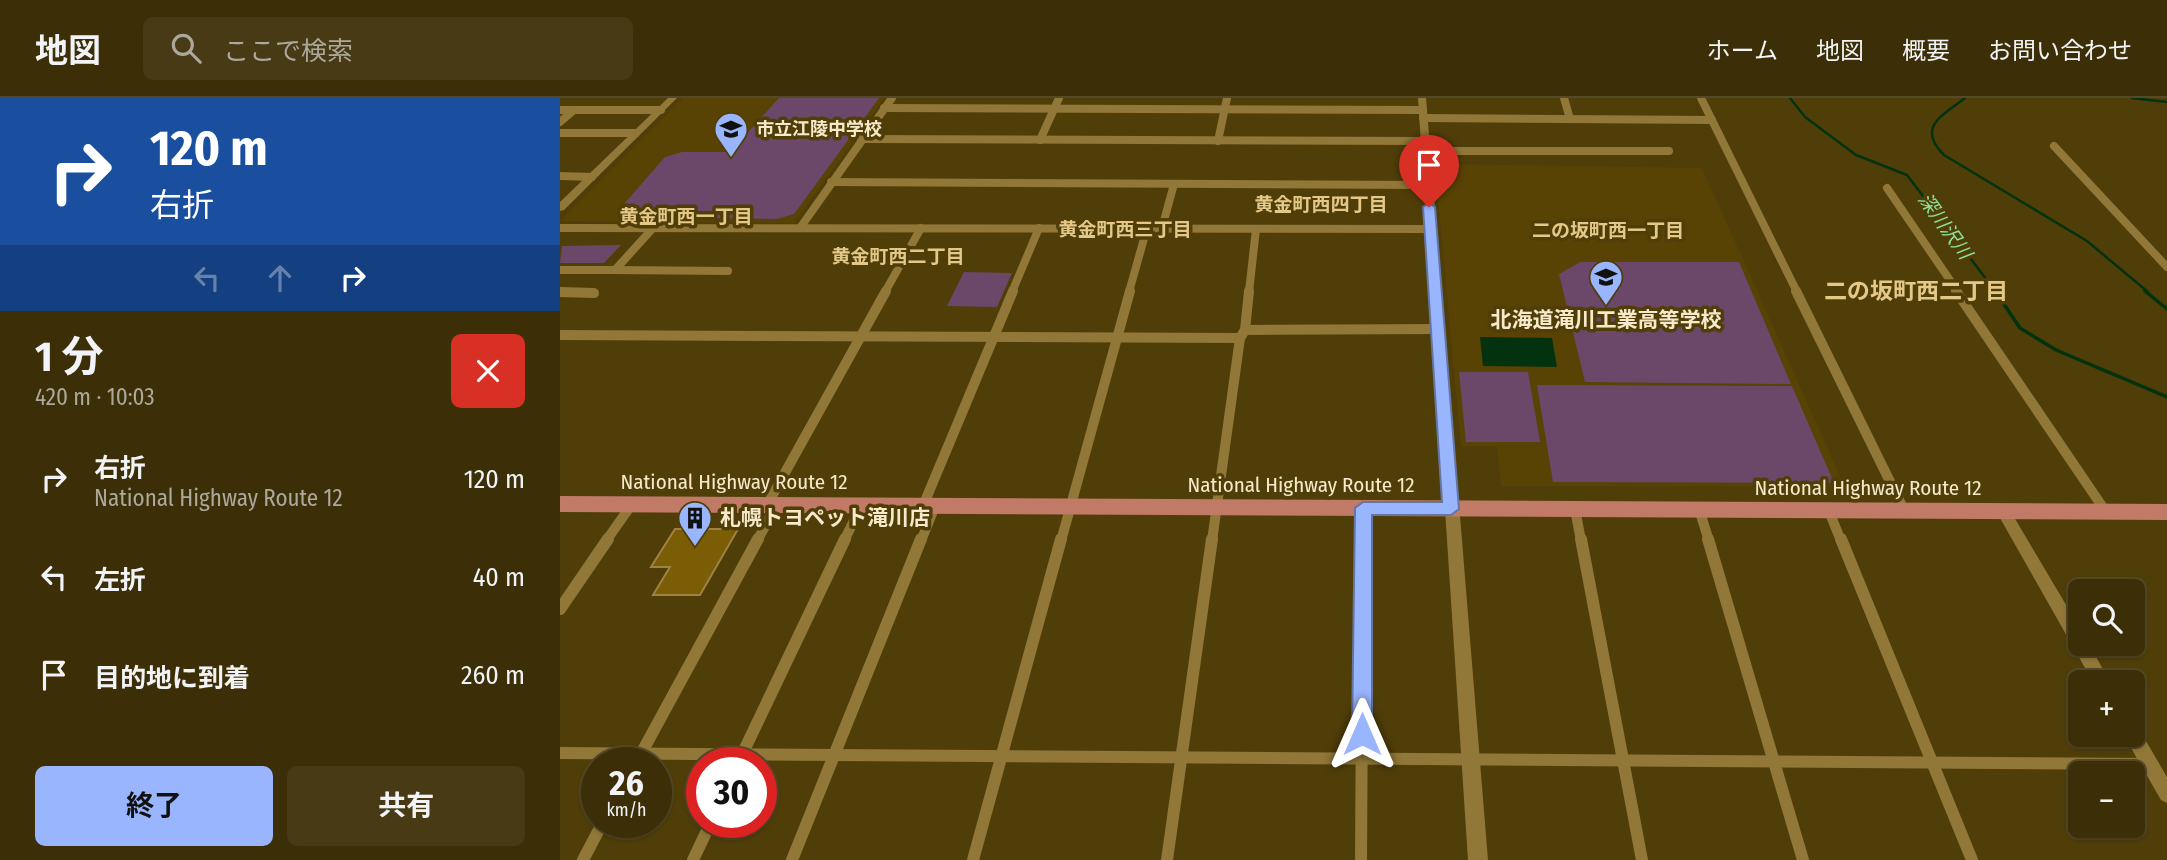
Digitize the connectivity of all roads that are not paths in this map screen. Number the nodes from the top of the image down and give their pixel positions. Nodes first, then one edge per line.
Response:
1 (673, 98) edge
2 (892, 98) edge
3 (1059, 98) edge
4 (1227, 98) edge
5 (1422, 98) edge
6 (1564, 98) edge
7 (1701, 98) edge
8 (884, 108) junction
9 (1054, 109) junction
10 (1225, 109) junction
11 (560, 110) edge
12 (575, 110) junction
13 (661, 110) junction
14 (1423, 114) junction
15 (1570, 119) junction
16 (1712, 120) junction
17 (560, 122) edge
18 (560, 133) edge
19 (636, 133) junction
20 (861, 139) junction
21 (1040, 140) junction
22 (1218, 141) junction
23 (1425, 146) junction
24 (2054, 146) dead end
25 (1669, 151) dead end
26 (560, 176) edge
27 (592, 177) junction
28 (831, 182) junction
29 (1174, 184) junction
30 (1428, 185) junction
31 (1887, 188) dead end
32 (560, 208) edge
33 (560, 228) edge
34 (653, 228) junction
35 (800, 228) junction
36 (921, 228) junction
37 (1039, 228) junction
38 (1147, 228) junction
39 (1162, 228) junction
40 (1256, 229) junction
41 (1431, 229) junction
42 (2167, 267) edge
43 (560, 270) edge
44 (615, 270) junction
45 (728, 271) dead end
46 (560, 292) edge
47 (594, 293) dead end
48 (1438, 330) junction
49 (1242, 334) junction
50 (560, 335) edge
51 (860, 337) junction
52 (994, 337) junction
53 (1117, 337) junction
54 (560, 504) edge
55 (632, 504) junction
56 (771, 505) junction
57 (861, 506) junction
58 (929, 506) junction
59 (1071, 506) junction
60 (1216, 507) junction
61 (1363, 508) junction
62 (1451, 509) junction
63 (1575, 509) junction
64 (1699, 509) junction
65 (1829, 511) junction
66 (2003, 511) junction
67 (1905, 512) junction
68 (2106, 512) junction
69 (2167, 512) edge
70 (560, 609) edge
71 (2095, 670) edge
72 (645, 747) edge
73 (746, 747) edge
74 (2140, 747) edge
75 (560, 753) edge
76 (581, 754) edge
77 (833, 756) junction
78 (777, 758) edge
79 (1002, 758) junction
80 (1181, 758) junction
81 (1362, 759) junction
82 (1471, 759) junction
83 (1774, 761) junction
84 (1625, 762) junction
85 (2149, 764) junction
86 (1933, 765) junction
87 (2167, 794) edge
88 (595, 838) edge
89 (703, 838) edge
90 (583, 860) edge
91 (693, 860) edge
92 (792, 860) edge
93 (973, 860) edge
94 (1167, 860) edge
95 (1361, 860) edge
96 (1478, 860) edge
97 (1642, 860) edge
98 (1803, 860) edge
99 (1972, 860) edge

1 - 13 street
2 - 8 street
3 - 9 street
4 - 10 street
5 - 14 street
6 - 15 street
7 - 16 street
8 - 9 street
8 - 20 street
9 - 10 street
9 - 21 street
10 - 14 street
10 - 22 street
11 - 12 street
12 - 13 street
12 - 17 street
13 - 19 street
14 - 15 street
14 - 23 street
15 - 16 street
16 - 67 street
18 - 19 street
19 - 27 street
20 - 21 street
20 - 28 street
21 - 22 street
22 - 23 street
23 - 25 street
23 - 30 street
24 - 42 street
26 - 27 street
27 - 32 street
28 - 29 street
28 - 35 street
29 - 30 street
29 - 39 street
30 - 41 street
31 - 68 street
33 - 34 street
34 - 35 street
34 - 44 street
35 - 36 street
36 - 37 street
36 - 51 street
37 - 38 street
37 - 52 street
38 - 39 street
38 - 53 street
39 - 40 street
40 - 41 street
40 - 49 street
41 - 48 street
43 - 44 street
44 - 45 street
46 - 47 street
48 - 49 street
48 - 62 street
49 - 53 street
49 - 60 street
50 - 51 street
51 - 52 street
51 - 56 street
52 - 53 street
52 - 58 street
53 - 59 street
54 - 55 highway, National Highway Route 12
55 - 56 highway, National Highway Route 12
55 - 70 street
56 - 57 highway, National Highway Route 12
56 - 72 street
57 - 58 highway, National Highway Route 12
57 - 73 street
58 - 59 highway, National Highway Route 12
58 - 77 street
59 - 60 highway, National Highway Route 12
59 - 79 street
60 - 61 highway, National Highway Route 12
60 - 80 street
61 - 62 highway, National Highway Route 12
61 - 81 street
62 - 63 highway, National Highway Route 12
62 - 82 street
63 - 64 highway, National Highway Route 12
63 - 84 street
64 - 65 highway, National Highway Route 12
64 - 83 street
65 - 67 highway, National Highway Route 12
65 - 86 street
66 - 67 highway, National Highway Route 12
66 - 68 highway, National Highway Route 12
66 - 71 street
68 - 69 highway, National Highway Route 12
74 - 85 street
75 - 76 street
77 - 78 street
77 - 79 street
77 - 92 street
79 - 80 street
79 - 93 street
80 - 81 street
80 - 94 street
81 - 82 street
81 - 95 street
82 - 84 street
82 - 96 street
83 - 84 street
83 - 86 street
83 - 98 street
84 - 97 street
85 - 86 street
85 - 87 street
86 - 99 street
88 - 90 street
89 - 91 street

